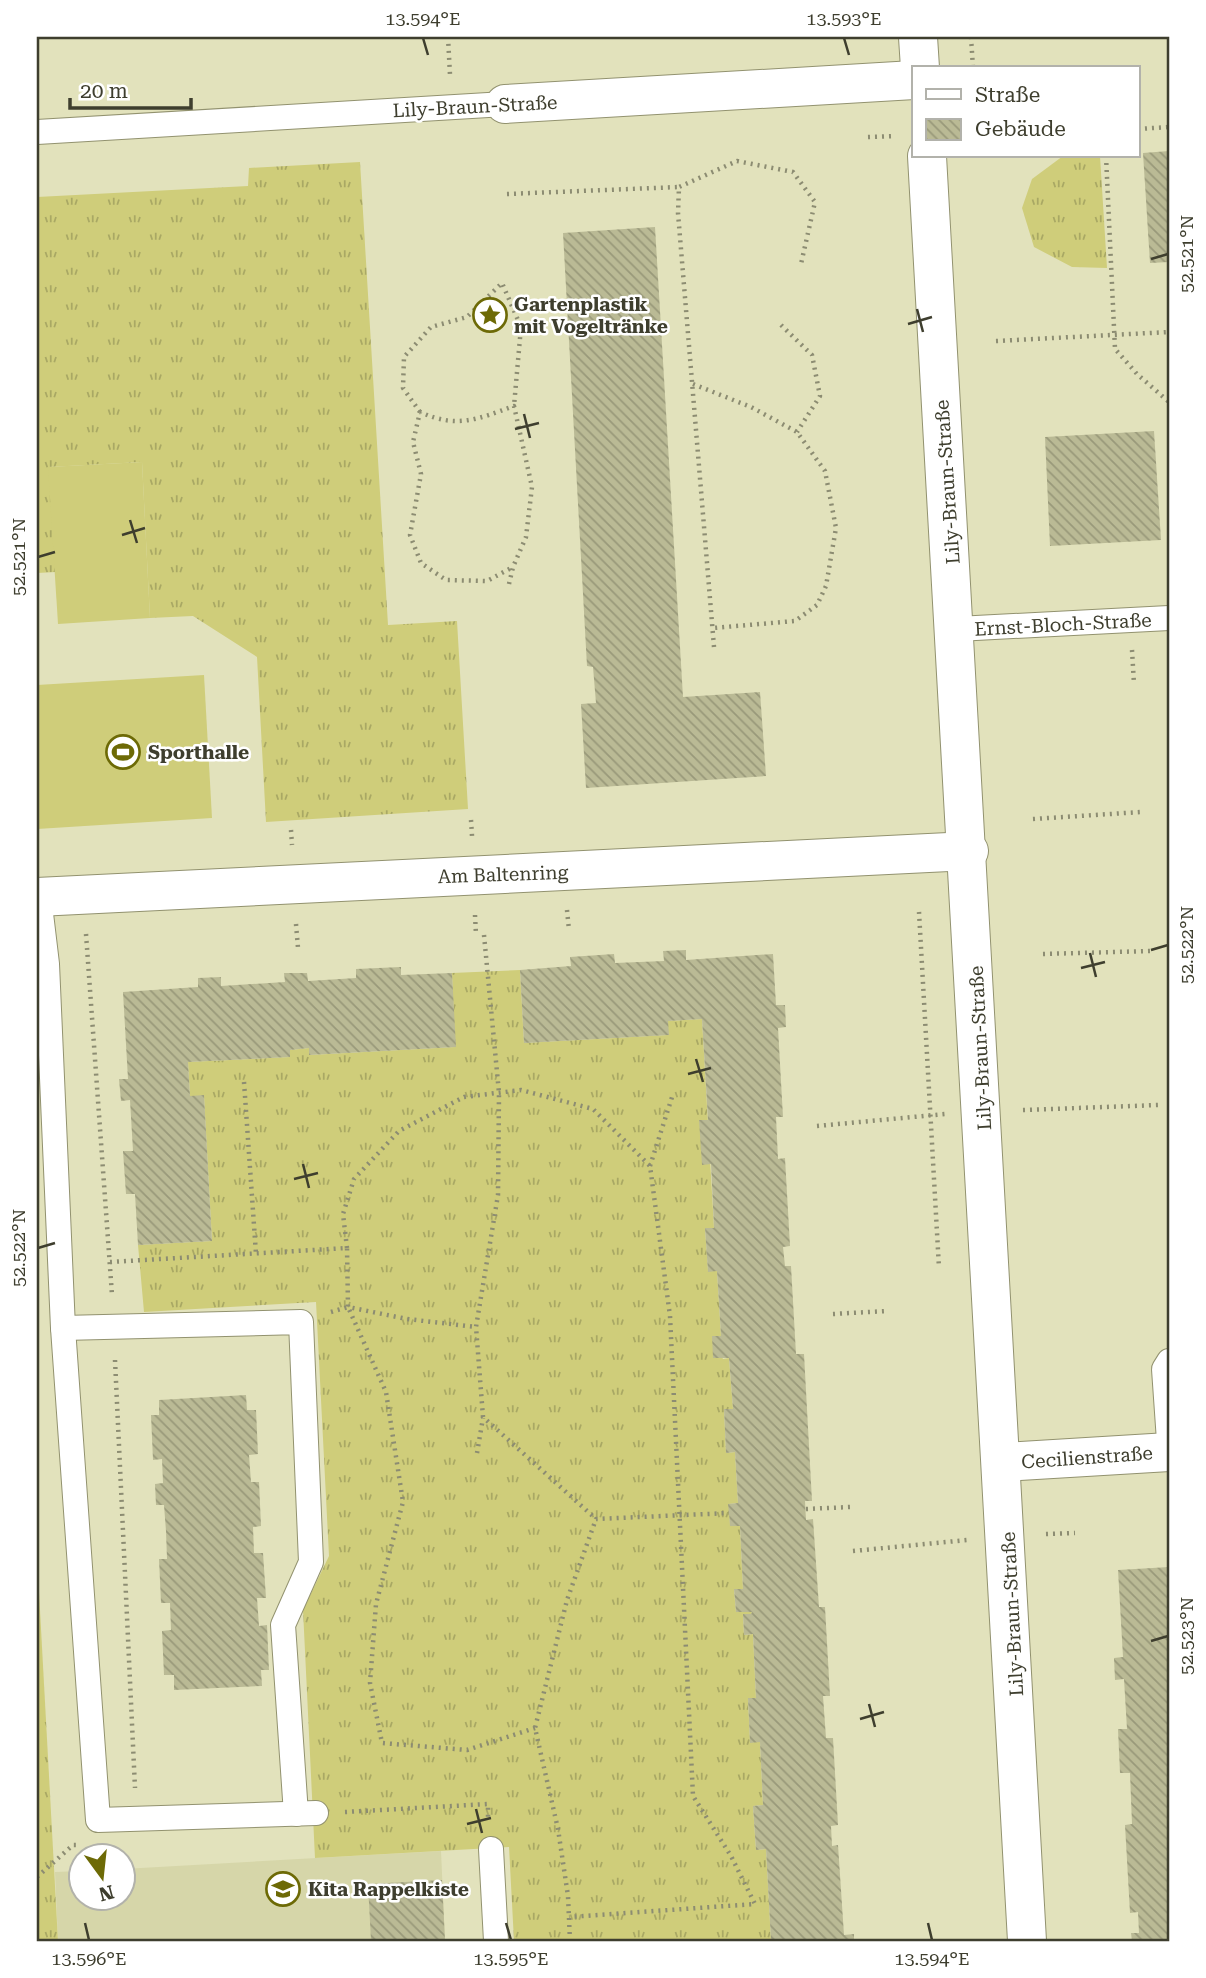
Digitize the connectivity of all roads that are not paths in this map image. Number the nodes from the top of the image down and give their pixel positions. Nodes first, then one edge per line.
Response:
1 (919, 37) edge
2 (920, 66) edge
3 (912, 80) edge
4 (505, 104) joint
5 (37, 132) edge
6 (927, 158) edge
7 (1169, 618) edge
8 (957, 629) junction
9 (970, 851) junction
10 (38, 897) edge
11 (63, 1328) junction
12 (1169, 1361) edge
13 (1169, 1441) edge
14 (1169, 1452) edge
15 (1004, 1462) junction
16 (491, 1849) road end
17 (496, 1941) edge
18 (1027, 1941) edge

1 - 2 street
3 - 4 street, Lily-Braun-Straße
4 - 5 lane, Lily-Braun-Straße
6 - 8 street, Lily-Braun-Straße
7 - 8 lane, Ernst-Bloch-Straße
8 - 9 street, Lily-Braun-Straße
9 - 10 street, Am Baltenring
9 - 15 street, Lily-Braun-Straße
10 - 11 lane
11 - 11 lane
12 - 13 lane
14 - 15 street, Cecilienstraße
15 - 18 street, Lily-Braun-Straße
16 - 17 lane

